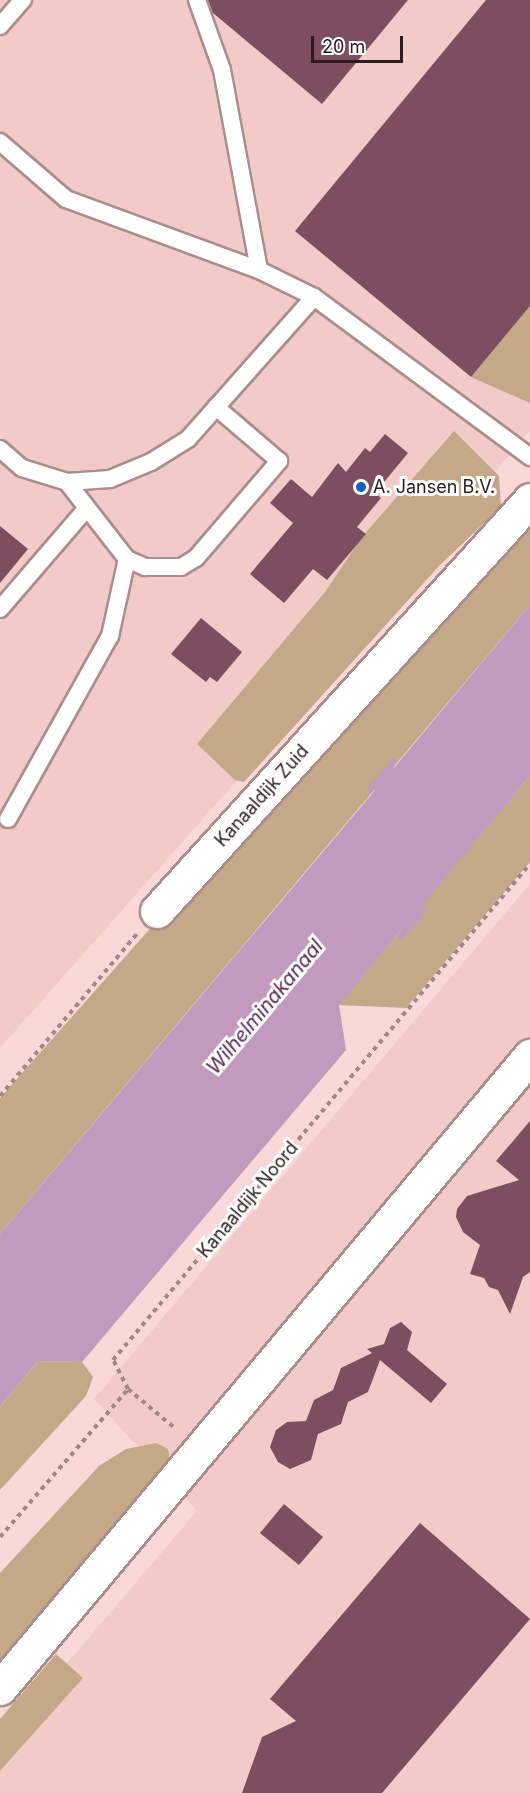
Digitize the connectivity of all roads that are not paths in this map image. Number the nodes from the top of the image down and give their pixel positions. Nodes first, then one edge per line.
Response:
1 (23, 0) edge
2 (196, 0) edge
3 (0, 26) edge
4 (0, 142) edge
5 (259, 270) junction
6 (314, 297) junction
7 (216, 407) junction
8 (0, 449) edge
9 (530, 457) edge
10 (67, 482) junction
11 (530, 500) edge
12 (87, 508) junction
13 (127, 559) junction
14 (0, 609) edge
15 (8, 819) dead end
16 (157, 911) road end
17 (530, 1056) edge
18 (0, 1688) edge

1 - 3 lane
2 - 5 lane
4 - 5 lane
5 - 6 lane
6 - 7 lane
6 - 9 lane
7 - 10 lane
7 - 13 lane
8 - 10 lane
10 - 12 lane
11 - 16 street, Kanaaldijk Zuid
12 - 13 lane
12 - 14 lane
13 - 15 lane
17 - 18 street

